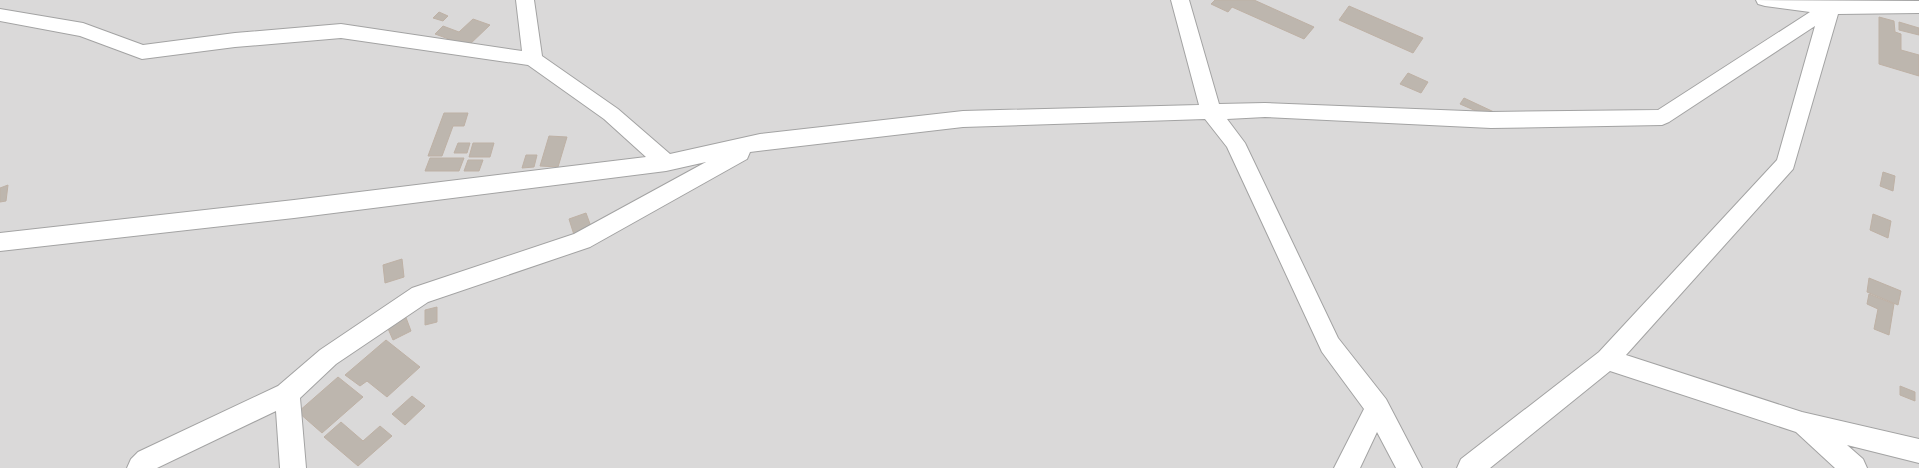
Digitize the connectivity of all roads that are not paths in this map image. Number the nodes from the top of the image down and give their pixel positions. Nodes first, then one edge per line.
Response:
1 (525, 0) edge
2 (1180, 0) edge
3 (1765, 0) edge
4 (1919, 7) edge
5 (1830, 8) junction
6 (0, 15) edge
7 (533, 59) junction
8 (1210, 112) junction
9 (760, 142) junction
10 (666, 163) junction
11 (0, 242) edge
12 (1607, 359) junction
13 (288, 394) junction
14 (1377, 408) junction
15 (1802, 423) junction
16 (1919, 451) edge
17 (140, 468) edge
18 (293, 468) edge
19 (1347, 468) edge
20 (1409, 468) edge
21 (1470, 468) edge
22 (1854, 468) edge

1 - 7 street
2 - 8 street
3 - 5 street
4 - 5 street
5 - 8 street
5 - 12 street
6 - 7 street
7 - 10 street
8 - 9 street
8 - 14 street
9 - 10 street
9 - 13 street
10 - 11 street
12 - 15 street
12 - 21 street
13 - 17 street
13 - 18 street
14 - 19 street
14 - 20 street
15 - 16 street
15 - 22 street

